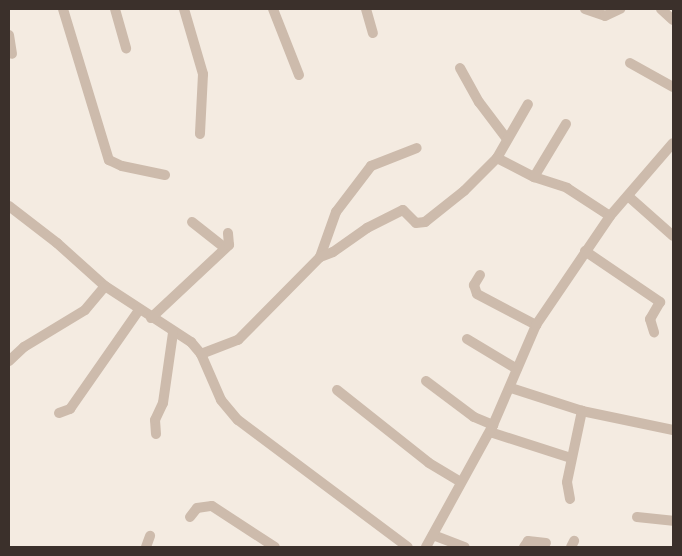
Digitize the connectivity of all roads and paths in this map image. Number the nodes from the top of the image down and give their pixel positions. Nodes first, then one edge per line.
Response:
1 (63, 9) edge
2 (115, 9) edge
3 (184, 9) edge
4 (273, 9) edge
5 (366, 9) edge
6 (585, 9) edge
7 (620, 9) edge
8 (661, 9) edge
9 (673, 20) edge
10 (373, 33) dead end
11 (9, 35) edge
12 (126, 48) dead end
13 (12, 54) dead end
14 (630, 63) dead end
15 (460, 68) dead end
16 (299, 74) dead end
17 (673, 87) edge
18 (528, 104) dead end
19 (566, 124) dead end
20 (200, 134) dead end
21 (507, 140) junction
22 (673, 143) edge
23 (417, 148) dead end
24 (497, 158) junction
25 (165, 175) dead end
26 (534, 177) junction
27 (628, 196) junction
28 (9, 206) edge
29 (610, 216) junction
30 (192, 222) dead end
31 (228, 233) dead end
32 (673, 236) edge
33 (225, 248) junction
34 (585, 251) junction
35 (320, 257) junction
36 (480, 275) dead end
37 (105, 286) junction
38 (139, 310) junction
39 (151, 318) junction
40 (536, 325) junction
41 (173, 332) junction
42 (654, 332) dead end
43 (467, 338) dead end
44 (201, 354) junction
45 (9, 361) edge
46 (517, 369) junction
47 (426, 381) dead end
48 (511, 388) junction
49 (338, 390) dead end
50 (582, 411) junction
51 (59, 414) dead end
52 (492, 428) junction
53 (673, 430) edge
54 (156, 434) dead end
55 (571, 458) junction
56 (461, 482) junction
57 (570, 500) dead end
58 (190, 517) dead end
59 (637, 517) dead end
60 (673, 521) edge
61 (433, 535) junction
62 (150, 536) dead end
63 (546, 543) dead end
64 (146, 547) edge
65 (275, 547) edge
66 (408, 547) edge
67 (426, 547) edge
68 (465, 547) edge
69 (524, 547) edge

1 - 25 street
2 - 12 street
3 - 20 street
4 - 16 street
5 - 10 street
6 - 7 street
8 - 9 street
11 - 13 street
14 - 17 street
15 - 21 street
18 - 21 street
19 - 26 street
21 - 24 street
22 - 27 street
23 - 35 street
24 - 26 street
24 - 35 street
26 - 29 street
27 - 29 street
27 - 32 street
28 - 37 street
29 - 34 street
30 - 33 street
31 - 33 street
33 - 39 street
34 - 40 street
34 - 42 street
35 - 44 street
36 - 40 street
37 - 38 street
37 - 45 street
38 - 39 street
38 - 51 street
39 - 41 street
40 - 46 street
41 - 44 street
41 - 54 street
43 - 46 street
44 - 66 street
46 - 48 street
47 - 52 street
48 - 50 street
48 - 52 street
49 - 56 street
50 - 53 street
50 - 55 street
52 - 55 street
52 - 56 street
55 - 57 street
56 - 61 street
58 - 65 street
59 - 60 street
61 - 67 street
61 - 68 street
62 - 64 street
63 - 69 street

